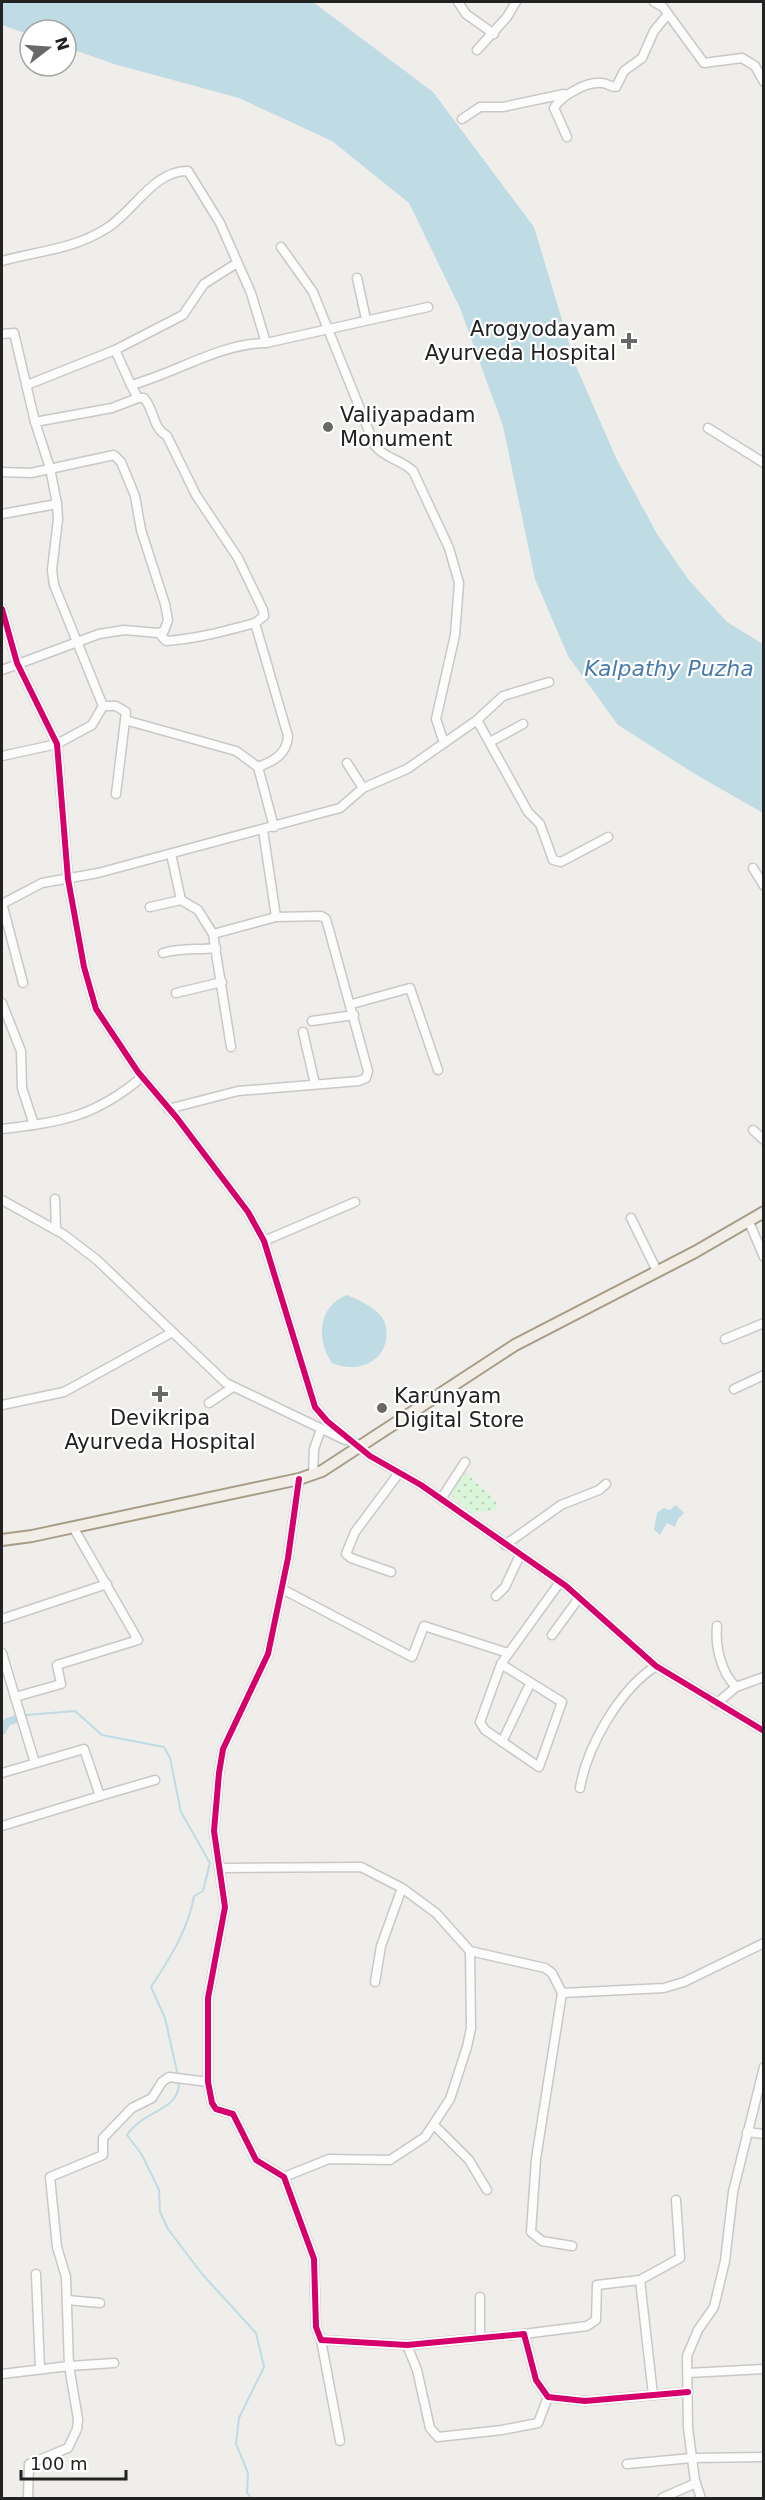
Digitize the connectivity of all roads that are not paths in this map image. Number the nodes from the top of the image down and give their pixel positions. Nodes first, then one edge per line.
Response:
1 (458, 2) edge
2 (516, 2) edge
3 (654, 2) edge
4 (668, 14) junction
5 (494, 34) junction
6 (477, 51) dead end
7 (764, 82) edge
8 (567, 93) junction
9 (462, 118) dead end
10 (567, 137) dead end
11 (281, 247) dead end
12 (2, 261) edge
13 (237, 263) junction
14 (357, 278) dead end
15 (428, 307) dead end
16 (366, 319) junction
17 (329, 328) junction
18 (2, 333) edge
19 (266, 344) junction
20 (115, 350) junction
21 (27, 385) junction
22 (130, 385) junction
23 (138, 398) junction
24 (35, 422) junction
25 (708, 428) dead end
26 (764, 463) edge
27 (50, 468) junction
28 (2, 472) edge
29 (57, 504) junction
30 (2, 514) edge
31 (2, 609) edge
32 (255, 623) junction
33 (159, 633) junction
34 (76, 641) junction
35 (17, 663) junction
36 (2, 670) edge
37 (549, 682) dead end
38 (103, 706) junction
39 (125, 720) junction
40 (477, 720) junction
41 (523, 724) dead end
42 (489, 742) junction
43 (444, 743) junction
44 (57, 744) junction
45 (2, 756) edge
46 (347, 763) dead end
47 (258, 767) junction
48 (363, 788) junction
49 (116, 794) dead end
50 (274, 827) junction
51 (263, 830) junction
52 (608, 837) dead end
53 (171, 854) junction
54 (753, 868) dead end
55 (68, 879) junction
56 (764, 886) edge
57 (181, 900) junction
58 (2, 903) edge
59 (150, 907) dead end
60 (276, 917) junction
61 (213, 934) junction
62 (216, 948) junction
63 (163, 953) dead end
64 (23, 982) dead end
65 (222, 982) junction
66 (176, 993) dead end
67 (2, 1003) edge
68 (352, 1004) junction
69 (354, 1015) junction
70 (312, 1022) dead end
71 (303, 1032) dead end
72 (231, 1047) dead end
73 (438, 1070) dead end
74 (142, 1077) junction
75 (315, 1084) junction
76 (168, 1109) junction
77 (34, 1125) junction
78 (2, 1129) edge
79 (753, 1130) dead end
80 (764, 1140) edge
81 (55, 1199) dead end
82 (2, 1200) edge
83 (355, 1202) dead end
84 (764, 1212) edge
85 (631, 1218) dead end
86 (749, 1222) junction
87 (56, 1230) junction
88 (264, 1241) junction
89 (764, 1257) edge
90 (657, 1271) junction
91 (764, 1323) edge
92 (171, 1333) junction
93 (725, 1339) dead end
94 (764, 1375) edge
95 (233, 1387) junction
96 (734, 1389) dead end
97 (209, 1403) dead end
98 (2, 1405) edge
99 (321, 1429) junction
100 (359, 1447) junction
101 (465, 1462) dead end
102 (399, 1473) junction
103 (313, 1474) junction
104 (299, 1479) junction
105 (606, 1484) dead end
106 (441, 1499) junction
107 (73, 1527) junction
108 (2, 1540) edge
109 (505, 1545) junction
110 (520, 1556) junction
111 (392, 1572) dead end
112 (560, 1582) junction
113 (107, 1584) junction
114 (282, 1589) junction
115 (496, 1596) dead end
116 (579, 1598) junction
117 (2, 1618) edge
118 (717, 1626) dead end
119 (552, 1635) dead end
120 (2, 1653) edge
121 (508, 1653) junction
122 (501, 1664) junction
123 (656, 1666) junction
124 (764, 1677) edge
125 (736, 1687) junction
126 (528, 1688) dead end
127 (15, 1697) junction
128 (716, 1704) junction
129 (764, 1731) edge
130 (502, 1742) junction
131 (35, 1763) junction
132 (2, 1773) edge
133 (155, 1780) dead end
134 (580, 1788) dead end
135 (100, 1796) junction
136 (2, 1826) edge
137 (219, 1868) junction
138 (402, 1888) junction
139 (764, 1943) edge
140 (470, 1951) junction
141 (375, 1982) dead end
142 (562, 1993) junction
143 (764, 2067) edge
144 (208, 2082) junction
145 (434, 2124) junction
146 (747, 2132) junction
147 (764, 2134) edge
148 (284, 2177) junction
149 (488, 2190) dead end
150 (676, 2200) dead end
151 (572, 2246) dead end
152 (36, 2274) dead end
153 (640, 2280) junction
154 (480, 2296) dead end
155 (66, 2300) junction
156 (100, 2303) dead end
157 (524, 2334) junction
158 (480, 2338) junction
159 (321, 2340) junction
160 (407, 2345) junction
161 (114, 2363) dead end
162 (69, 2366) junction
163 (40, 2369) junction
164 (764, 2369) edge
165 (687, 2373) junction
166 (2, 2374) edge
167 (688, 2392) junction
168 (653, 2395) junction
169 (548, 2397) junction
170 (340, 2441) dead end
171 (764, 2457) edge
172 (692, 2458) junction
173 (627, 2464) dead end
174 (696, 2483) junction
175 (28, 2499) edge
176 (662, 2499) edge
177 (701, 2499) edge

1 - 5 street
2 - 5 street
3 - 4 street
4 - 7 street
4 - 8 street
5 - 6 street
8 - 9 street
8 - 10 street
11 - 17 street
12 - 13 street
13 - 19 street
13 - 20 street
14 - 16 street
15 - 16 street
16 - 17 street
17 - 19 street
17 - 43 street
18 - 21 street
19 - 22 street
20 - 21 street
20 - 22 street
21 - 24 street
22 - 23 street
23 - 24 street
23 - 32 street
24 - 27 street
25 - 26 street
27 - 28 street
27 - 29 street
27 - 33 street
29 - 30 street
29 - 34 street
31 - 35 street
32 - 33 street
32 - 47 street
33 - 34 street
34 - 35 street
34 - 38 street
35 - 36 street
35 - 44 street
37 - 40 street
38 - 39 street
38 - 44 street
39 - 47 street
39 - 49 street
40 - 42 street
40 - 43 street
41 - 42 street
42 - 52 street
43 - 48 street
44 - 45 street
44 - 55 street
46 - 48 street
47 - 50 street
48 - 50 street
50 - 51 street
51 - 53 street
51 - 60 street
53 - 55 street
53 - 57 street
54 - 56 street
55 - 58 street
55 - 74 street
57 - 59 street
57 - 61 street
58 - 64 street
60 - 61 street
60 - 68 street
61 - 62 street
62 - 63 street
62 - 65 street
65 - 66 street
65 - 72 street
67 - 77 street
68 - 69 street
68 - 73 street
69 - 70 street
69 - 75 street
71 - 75 street
74 - 76 street
74 - 77 street
75 - 76 street
76 - 88 street
77 - 78 street
79 - 80 street
81 - 87 street
82 - 87 street
83 - 88 street
84 - 86 main road
85 - 90 street
86 - 89 street
86 - 90 main road
87 - 92 street
88 - 100 street
90 - 100 main road
91 - 93 street
92 - 95 street
92 - 98 street
94 - 96 street
95 - 97 street
95 - 99 street
99 - 100 street
99 - 103 street
100 - 102 street
100 - 103 main road
101 - 106 street
102 - 106 street
102 - 111 street
103 - 104 main road
104 - 107 main road
104 - 114 street
105 - 109 street
106 - 109 street
107 - 108 main road
107 - 113 street
109 - 110 street
110 - 112 street
110 - 115 street
112 - 116 street
112 - 121 street
113 - 117 street
113 - 127 street
114 - 121 street
114 - 137 street
116 - 119 street
116 - 123 street
118 - 125 street
120 - 127 street
121 - 122 street
122 - 130 street
122 - 130 street
123 - 128 street
123 - 134 street
124 - 125 street
125 - 128 street
126 - 130 street
127 - 131 street
128 - 129 street
131 - 132 street
131 - 135 street
133 - 135 street
135 - 136 street
137 - 138 street
137 - 144 street
138 - 140 street
138 - 141 street
139 - 142 street
140 - 142 street
140 - 145 street
142 - 151 street
143 - 146 street
144 - 148 street
144 - 155 street
145 - 148 street
145 - 149 street
146 - 147 street
146 - 165 street
148 - 159 street
150 - 153 street
152 - 163 street
153 - 157 street
153 - 168 street
154 - 158 street
155 - 156 street
155 - 162 street
157 - 158 street
157 - 169 street
158 - 160 street
159 - 160 street
159 - 170 street
160 - 169 street
161 - 162 street
162 - 163 street
162 - 175 street
163 - 166 street
164 - 165 street
165 - 167 street
167 - 168 street
167 - 172 street
168 - 169 street
171 - 172 street
172 - 173 street
172 - 174 street
174 - 176 street
174 - 177 street

